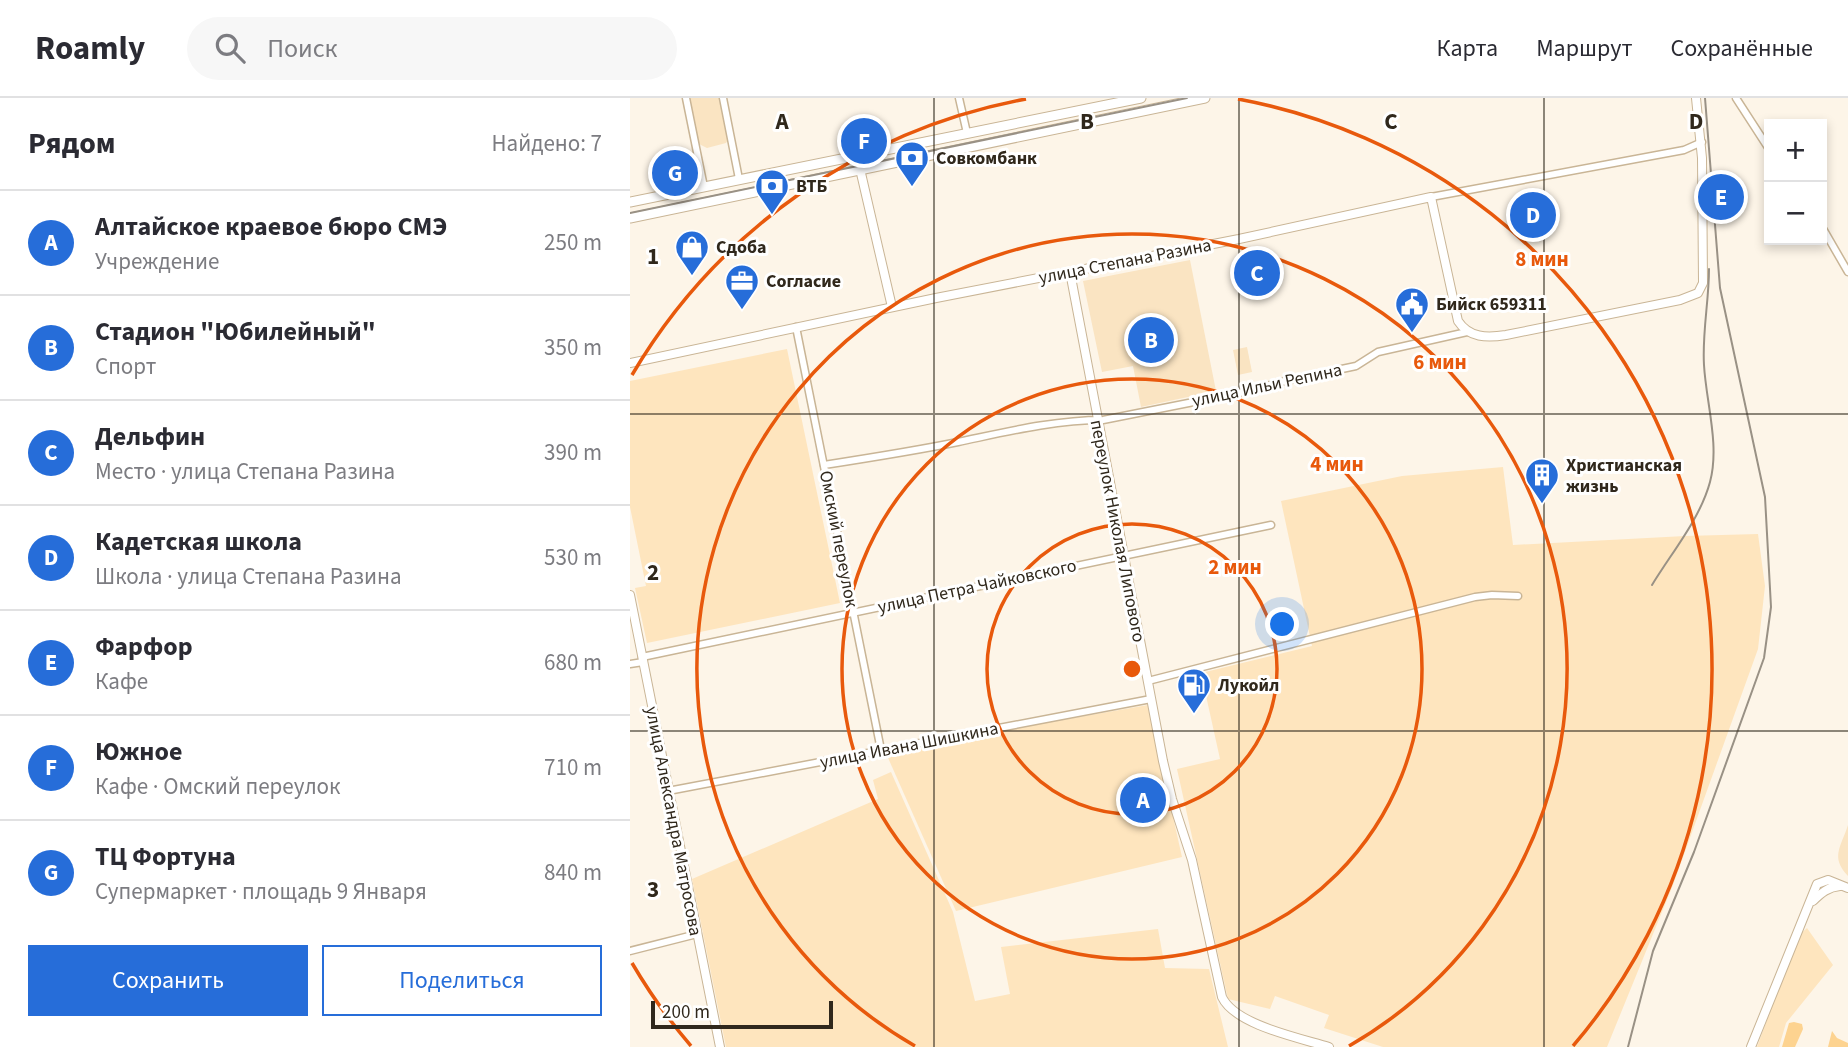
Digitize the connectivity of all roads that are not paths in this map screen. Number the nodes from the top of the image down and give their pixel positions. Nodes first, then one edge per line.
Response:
1 (686, 98) edge
2 (723, 98) edge
3 (959, 98) edge
4 (1141, 98) edge
5 (1205, 98) edge
6 (1696, 98) edge
7 (1736, 98) edge
8 (967, 134) junction
9 (1764, 141) edge
10 (1702, 142) junction
11 (971, 147) junction
12 (857, 156) junction
13 (861, 170) junction
14 (739, 179) junction
15 (704, 187) junction
16 (1431, 197) junction
17 (630, 202) edge
18 (630, 218) edge
19 (1827, 236) edge
20 (1070, 272) junction
21 (1848, 272) edge
22 (892, 307) junction
23 (796, 327) junction
24 (1467, 332) junction
25 (630, 363) edge
26 (1096, 420) junction
27 (824, 465) junction
28 (1271, 525) dead end
29 (1123, 556) junction
30 (630, 595) edge
31 (1518, 596) dead end
32 (853, 611) junction
33 (642, 659) junction
34 (630, 664) edge
35 (1148, 681) junction
36 (1151, 699) junction
37 (881, 750) junction
38 (668, 791) junction
39 (1845, 887) edge
40 (697, 934) junction
41 (630, 951) edge
42 (719, 1047) edge
43 (1329, 1047) edge
44 (1751, 1047) edge

1 - 15 street
2 - 14 street
3 - 8 street
4 - 8 main road
5 - 11 main road
6 - 10 street
7 - 9 street
8 - 11 main road
8 - 12 main road
10 - 16 street, улица Степана Разина
10 - 24 street, улица Ильи Репина
11 - 13 main road
12 - 13 street
12 - 14 main road
13 - 18 main road
13 - 22 street
14 - 15 main road
15 - 17 main road
16 - 20 street, улица Степана Разина
16 - 24 street
19 - 21 street
20 - 22 street, улица Степана Разина
20 - 26 street, переулок Николая Липового
22 - 23 street, улица Степана Разина
23 - 25 street, улица Степана Разина
23 - 27 street, Омский переулок
24 - 26 street, улица Ильи Репина
26 - 27 street, улица Ильи Репина
26 - 29 street, переулок Николая Липового
27 - 32 street, Омский переулок
28 - 29 street, улица Петра Чайковского
29 - 32 street, улица Петра Чайковского
29 - 35 street, переулок Николая Липового
30 - 33 street, улица Александра Матросова
31 - 35 street
32 - 33 street, улица Петра Чайковского
32 - 37 street, Омский переулок
33 - 34 street, улица Петра Чайковского
33 - 38 street, улица Александра Матросова
35 - 36 street, переулок Николая Липового
36 - 37 street, улица Ивана Шишкина
36 - 43 street, переулок Николая Липового
37 - 38 street, улица Ивана Шишкина
38 - 40 street, улица Александра Матросова
39 - 44 street
40 - 41 street
40 - 42 street, улица Александра Матросова

